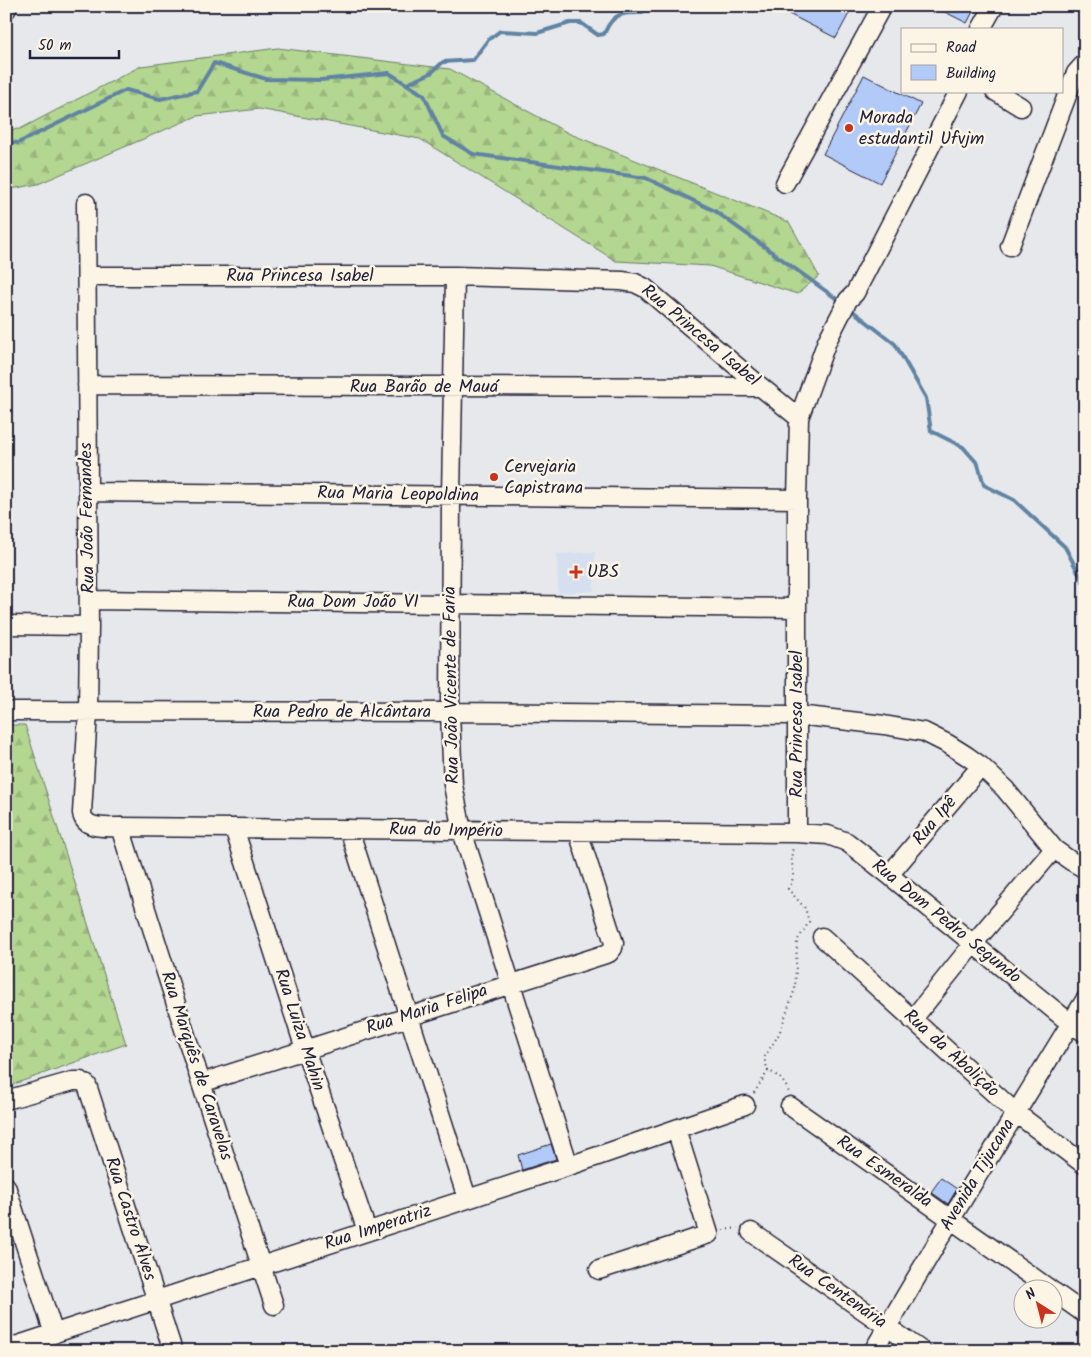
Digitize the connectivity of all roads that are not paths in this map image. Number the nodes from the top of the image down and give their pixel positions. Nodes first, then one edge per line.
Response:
1 (8, 6) edge
2 (882, 6) edge
3 (994, 6) edge
4 (1005, 6) edge
5 (6, 10) edge
6 (982, 28) edge
7 (993, 28) edge
8 (1085, 63) edge
9 (947, 92) edge
10 (958, 92) edge
11 (997, 92) edge
12 (1021, 108) dead end
13 (785, 183) dead end
14 (86, 203) dead end
15 (1010, 246) dead end
16 (87, 276) junction
17 (455, 276) junction
18 (845, 306) junction
19 (87, 385) junction
20 (453, 387) junction
21 (761, 387) junction
22 (800, 418) junction
23 (88, 492) junction
24 (451, 496) junction
25 (797, 499) junction
26 (89, 600) junction
27 (451, 603) junction
28 (798, 608) junction
29 (6, 626) edge
30 (89, 626) junction
31 (6, 712) edge
32 (88, 712) junction
33 (450, 712) junction
34 (798, 715) junction
35 (981, 766) junction
36 (95, 826) joint
37 (120, 827) junction
38 (234, 828) junction
39 (349, 829) junction
40 (462, 831) junction
41 (578, 832) junction
42 (797, 833) junction
43 (1054, 849) junction
44 (1085, 869) edge
45 (889, 875) junction
46 (822, 937) dead end
47 (973, 944) junction
48 (511, 984) junction
49 (1085, 1000) edge
50 (408, 1016) junction
51 (912, 1020) junction
52 (1078, 1028) edge
53 (305, 1049) junction
54 (201, 1083) junction
55 (6, 1100) edge
56 (744, 1105) road end
57 (790, 1106) road end
58 (1016, 1113) junction
59 (676, 1129) junction
60 (1085, 1165) edge
61 (569, 1166) junction
62 (6, 1186) edge
63 (467, 1198) junction
64 (951, 1219) junction
65 (368, 1231) junction
66 (751, 1232) road end
67 (262, 1267) junction
68 (599, 1270) dead end
69 (1037, 1280) edge
70 (1064, 1299) edge
71 (157, 1301) junction
72 (274, 1305) dead end
73 (1085, 1314) edge
74 (888, 1327) junction
75 (54, 1334) junction
76 (9, 1348) edge
77 (173, 1351) edge
78 (873, 1351) edge
79 (922, 1351) edge

1 - 5 street
2 - 13 street
3 - 6 street
4 - 7 street
8 - 15 street
9 - 18 street
10 - 18 street
11 - 12 street
14 - 16 street, Rua João Fernandes
16 - 17 street, Rua Princesa Isabel
16 - 19 street, Rua João Fernandes
17 - 20 street, Rua João Vicente de Faria
17 - 21 street, Rua Princesa Isabel
18 - 22 street
19 - 20 street, Rua Barão de Mauá
19 - 23 street, Rua João Fernandes
20 - 21 street, Rua Barão de Mauá
20 - 24 street, Rua João Vicente de Faria
21 - 22 street, Rua Princesa Isabel
22 - 25 street, Rua Princesa Isabel
23 - 24 street, Rua Maria Leopoldina
23 - 26 street, Rua João Fernandes
24 - 25 street, Rua Maria Leopoldina
24 - 27 street, Rua João Vicente de Faria
25 - 28 street, Rua Princesa Isabel
26 - 27 street, Rua Dom João VI
26 - 30 street, Rua João Fernandes
27 - 28 street, Rua Dom João VI
27 - 33 street, Rua João Vicente de Faria
28 - 34 street, Rua Princesa Isabel
29 - 30 street
30 - 32 street, Rua João Fernandes
31 - 32 street, Rua Pedro de Alcântara
32 - 33 street, Rua Pedro de Alcântara
32 - 36 street, Rua João Fernandes
33 - 34 street, Rua Pedro de Alcântara
33 - 40 street, Rua João Vicente de Faria
34 - 35 street, Rua Pedro de Alcântara
34 - 42 street, Rua Princesa Isabel
35 - 43 street, Rua Pedro de Alcântara
35 - 45 street, Rua Ipê
36 - 37 street, Rua do Império
37 - 38 street, Rua do Império
37 - 54 street, Rua Marquês de Caravelas
38 - 39 street, Rua do Império
38 - 53 street, Rua Luiza Mahin
39 - 40 street, Rua do Império
39 - 50 street
40 - 41 street, Rua do Império
40 - 48 street, Rua João Vicente de Faria
41 - 42 street, Rua do Império
41 - 48 street, Rua Maria Felipa
42 - 45 street, Rua Dom Pedro Segundo
43 - 44 street, Rua Pedro de Alcântara
43 - 47 street
45 - 47 street, Rua Dom Pedro Segundo
46 - 51 street, Rua da Abolição
47 - 51 street
47 - 52 street, Rua Dom Pedro Segundo
48 - 50 street, Rua Maria Felipa
48 - 61 street, Rua João Vicente de Faria
49 - 52 street, Avenida Tijucana
50 - 53 street, Rua Maria Felipa
50 - 63 street
51 - 58 street, Rua da Abolição
52 - 58 street, Avenida Tijucana
53 - 54 street, Rua Maria Felipa
53 - 65 street, Rua Luiza Mahin
54 - 67 street, Rua Marquês de Caravelas
55 - 71 street, Rua Castro Alves
56 - 59 street, Rua Imperatriz
57 - 64 street, Rua Esmeralda
58 - 60 street, Rua da Abolição
58 - 64 street, Avenida Tijucana
59 - 61 street, Rua Imperatriz
59 - 68 street
61 - 63 street, Rua Imperatriz
62 - 75 street
63 - 65 street, Rua Imperatriz
64 - 69 street, Rua Esmeralda
64 - 74 street, Avenida Tijucana
65 - 67 street, Rua Imperatriz
66 - 74 street, Rua Centenária
67 - 71 street, Rua Imperatriz
67 - 72 street, Rua Marquês de Caravelas
70 - 73 street, Rua Esmeralda
71 - 75 street, Rua Imperatriz
71 - 77 street, Rua Castro Alves
74 - 78 street, Avenida Tijucana
74 - 79 street, Rua Centenária
75 - 76 street, Rua Imperatriz

